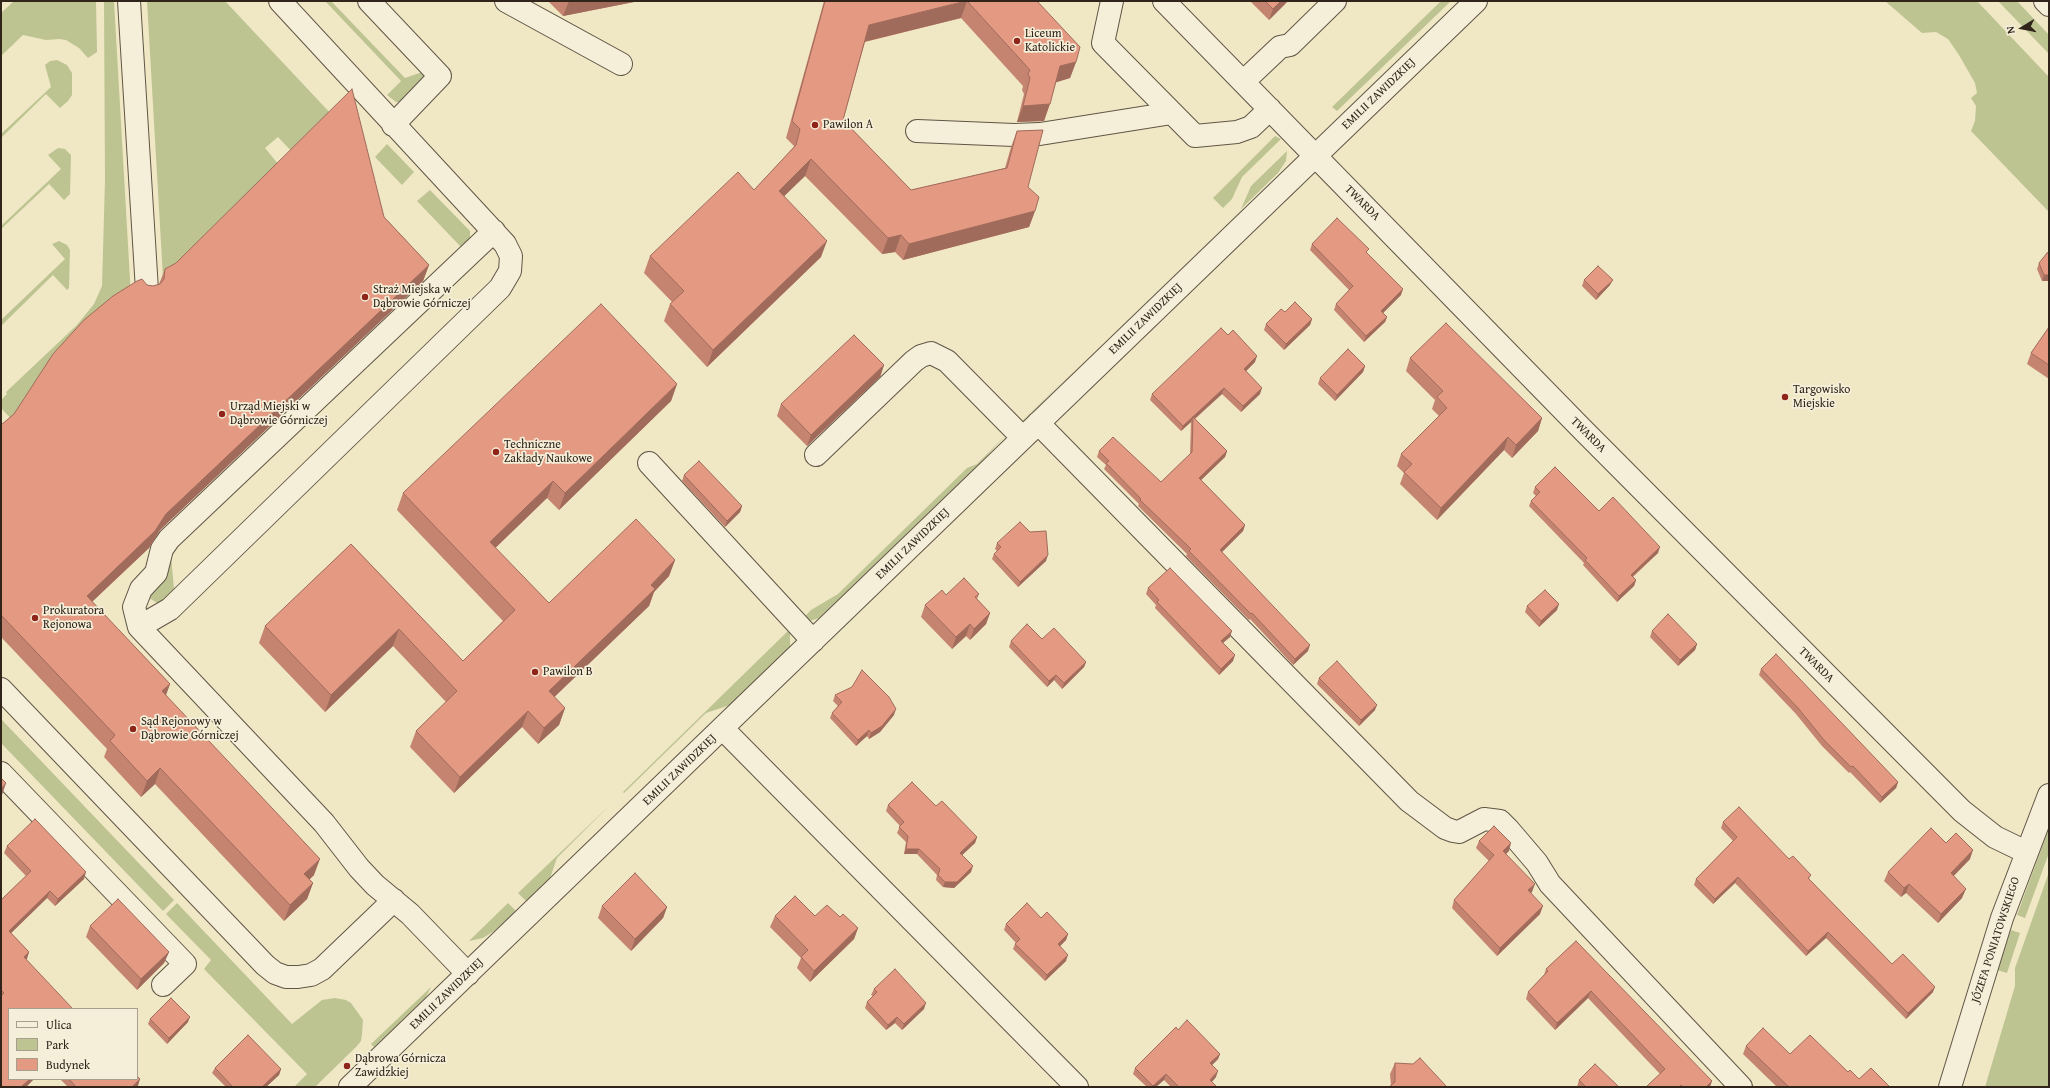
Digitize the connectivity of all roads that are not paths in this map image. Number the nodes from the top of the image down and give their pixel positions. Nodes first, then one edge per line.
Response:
1 (129, 1) edge
2 (280, 1) edge
3 (368, 1) edge
4 (506, 1) edge
5 (1112, 1) edge
6 (1164, 1) edge
7 (1335, 1) edge
8 (1476, 1) edge
9 (2045, 1) edge
10 (2049, 5) edge
11 (621, 64) dead end
12 (1243, 82) junction
13 (1270, 110) junction
14 (1172, 113) junction
15 (393, 125) junction
16 (917, 131) dead end
17 (1315, 156) junction
18 (494, 231) junction
19 (147, 290) edge
20 (1031, 431) junction
21 (816, 455) dead end
22 (649, 463) dead end
23 (139, 627) junction
24 (813, 641) junction
25 (1, 689) edge
26 (723, 729) junction
27 (1, 773) edge
28 (2049, 795) edge
29 (2026, 852) junction
30 (394, 900) junction
31 (468, 974) junction
32 (163, 985) dead end
33 (350, 1087) edge
34 (1077, 1087) edge
35 (1741, 1087) edge
36 (1950, 1087) edge

1 - 19 street
2 - 15 street
3 - 15 street
4 - 11 street
5 - 14 street
6 - 12 street, TWARDA
7 - 12 street
8 - 17 street, EMILII ZAWIDZKIEJ
9 - 10 street
12 - 13 street, TWARDA
13 - 14 street
13 - 17 street, TWARDA
14 - 16 street
15 - 18 street
17 - 20 street, EMILII ZAWIDZKIEJ
17 - 29 street, TWARDA
18 - 23 street
18 - 23 street
20 - 21 street
20 - 24 street, EMILII ZAWIDZKIEJ
20 - 35 street
22 - 24 street
23 - 30 street
24 - 26 street, EMILII ZAWIDZKIEJ
25 - 30 street
26 - 31 street, EMILII ZAWIDZKIEJ
26 - 34 street
27 - 32 street
28 - 29 street, JÓZEFA PONIATOWSKIEGO
29 - 36 street, JÓZEFA PONIATOWSKIEGO
30 - 31 street
31 - 33 street, EMILII ZAWIDZKIEJ

